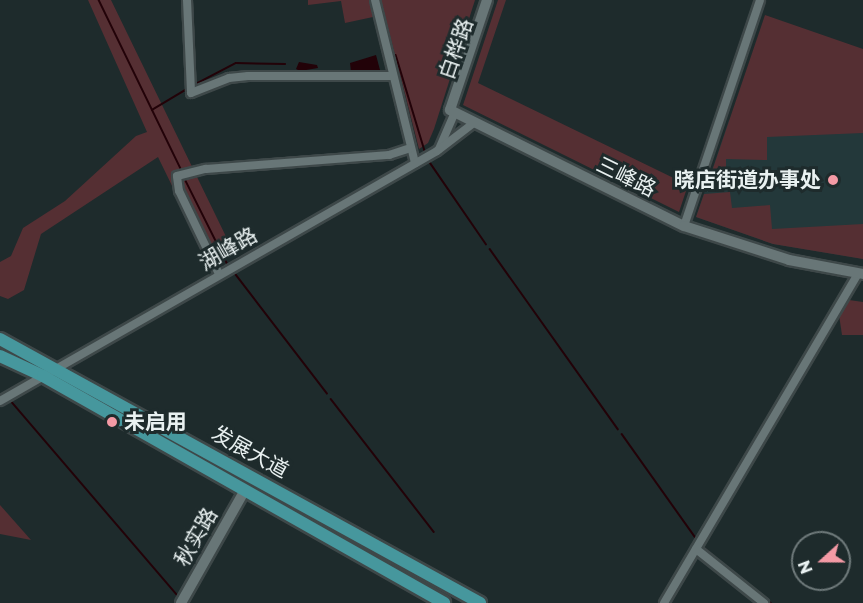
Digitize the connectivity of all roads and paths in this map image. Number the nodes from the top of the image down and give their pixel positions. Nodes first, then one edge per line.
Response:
1 (187, 0) edge
2 (375, 0) edge
3 (487, 0) edge
4 (494, 0) edge
5 (760, 0) edge
6 (393, 76) junction
7 (452, 111) junction
8 (475, 122) junction
9 (411, 148) junction
10 (437, 151) junction
11 (415, 163) junction
12 (684, 226) junction
13 (860, 273) edge
14 (219, 274) junction
15 (0, 339) edge
16 (0, 356) edge
17 (57, 368) junction
18 (43, 376) junction
19 (0, 401) edge
20 (245, 490) junction
21 (696, 549) junction
22 (183, 600) edge
23 (444, 603) edge
24 (480, 603) edge
25 (664, 603) edge
26 (764, 603) edge

1 - 6 street
2 - 6 street
3 - 7 main road, 白桦路
4 - 7 main road, 白桦路
5 - 12 street
6 - 9 street
7 - 8 main road, 三峰路
7 - 10 street
8 - 10 street, 湖峰路
8 - 12 main road, 三峰路
9 - 11 street
9 - 14 street
10 - 11 street, 湖峰路
11 - 14 street, 湖峰路
12 - 13 main road, 三峰路
13 - 21 street
14 - 17 street, 湖峰路
15 - 17 main road, 发展大道
16 - 18 main road, 发展大道
17 - 18 street, 湖峰路
17 - 24 main road, 发展大道
18 - 19 street, 湖峰路
18 - 20 main road, 发展大道
20 - 22 main road, 秋实路
20 - 23 main road, 发展大道
21 - 25 street
21 - 26 street

